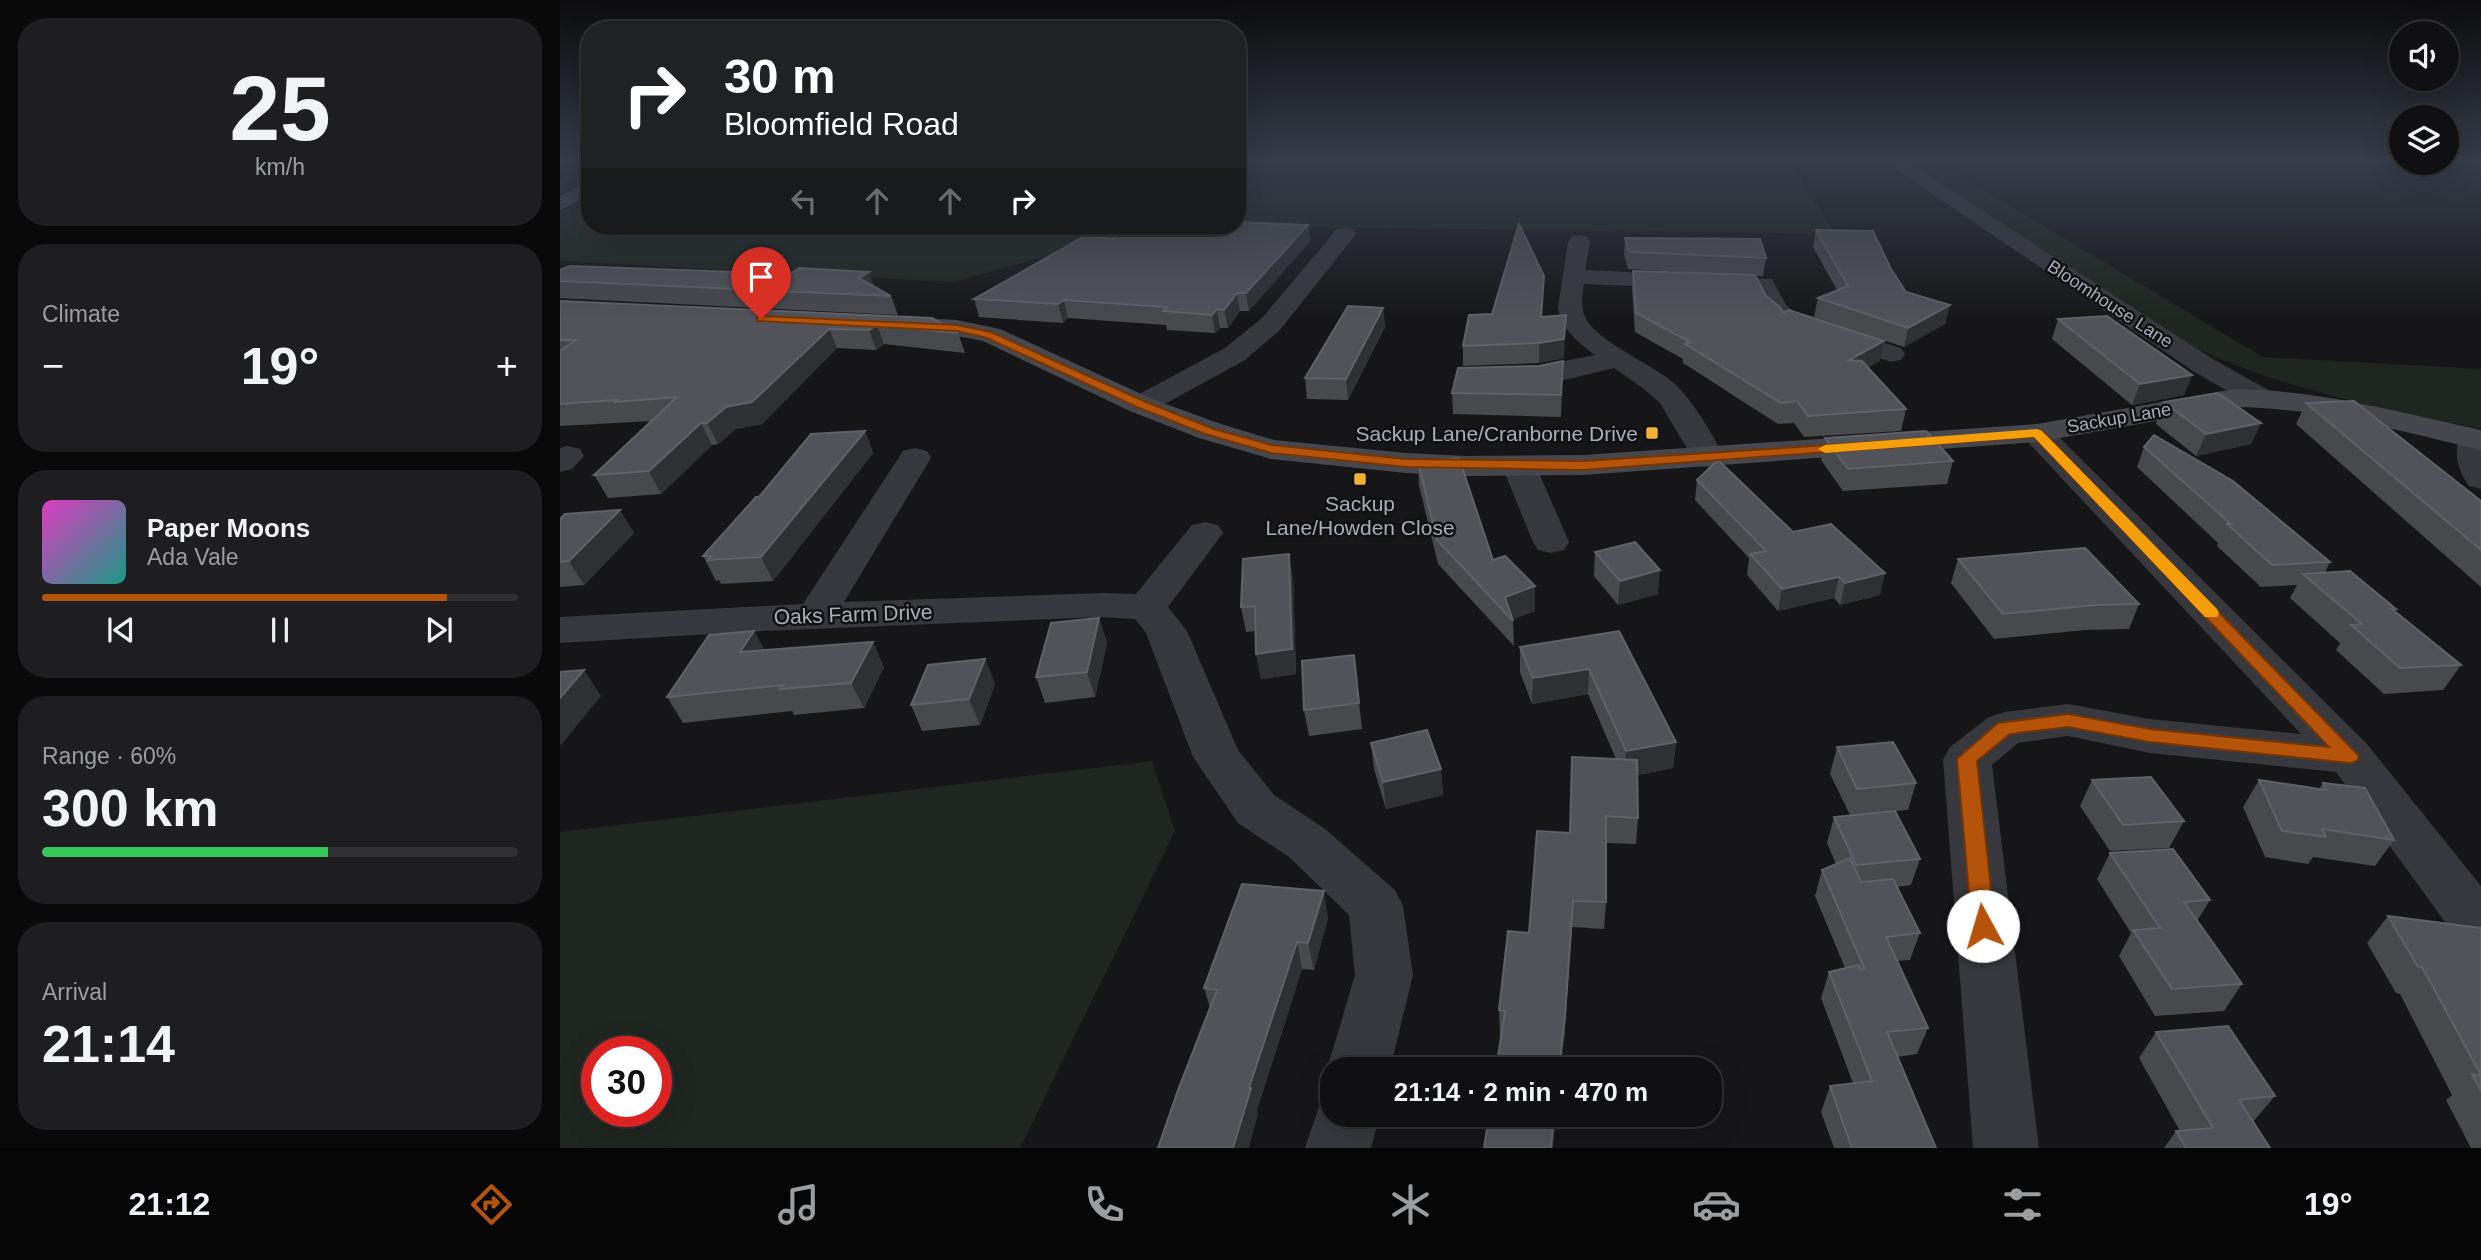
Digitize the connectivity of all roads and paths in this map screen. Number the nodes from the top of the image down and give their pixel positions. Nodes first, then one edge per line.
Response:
1 (1974, 215) edge
2 (1345, 234) dead end
3 (1579, 242) dead end
4 (1574, 277) junction
5 (876, 323) edge
6 (1891, 354) dead end
7 (1619, 359) junction
8 (1488, 377) edge
9 (2259, 397) junction
10 (1142, 405) junction
11 (2037, 433) junction
12 (2477, 440) edge
13 (1708, 457) junction
14 (915, 458) dead end
15 (1519, 466) junction
16 (2481, 479) edge
17 (1205, 533) dead end
18 (1550, 542) dead end
19 (1147, 607) junction
20 (816, 615) junction
21 (560, 630) edge
22 (2350, 756) junction
23 (2481, 927) edge
24 (1362, 1057) edge
25 (1344, 1127) edge
26 (1338, 1148) edge
27 (2006, 1148) edge

1 - 9 street, Bloomhouse Lane
2 - 10 street
3 - 4 street
4 - 6 street
4 - 7 street
5 - 10 street, Sackup Lane
7 - 8 street
7 - 13 street
9 - 11 street, Sackup Lane
9 - 12 street, Sackup Lane
10 - 15 street, Sackup Lane
11 - 13 street, Sackup Lane
11 - 22 street
12 - 16 street
13 - 15 street, Sackup Lane
14 - 20 street
15 - 18 street
17 - 19 street
19 - 20 street, Oaks Farm Drive
19 - 24 street
20 - 21 street, Oaks Farm Drive
22 - 23 street
22 - 27 street
25 - 26 street

